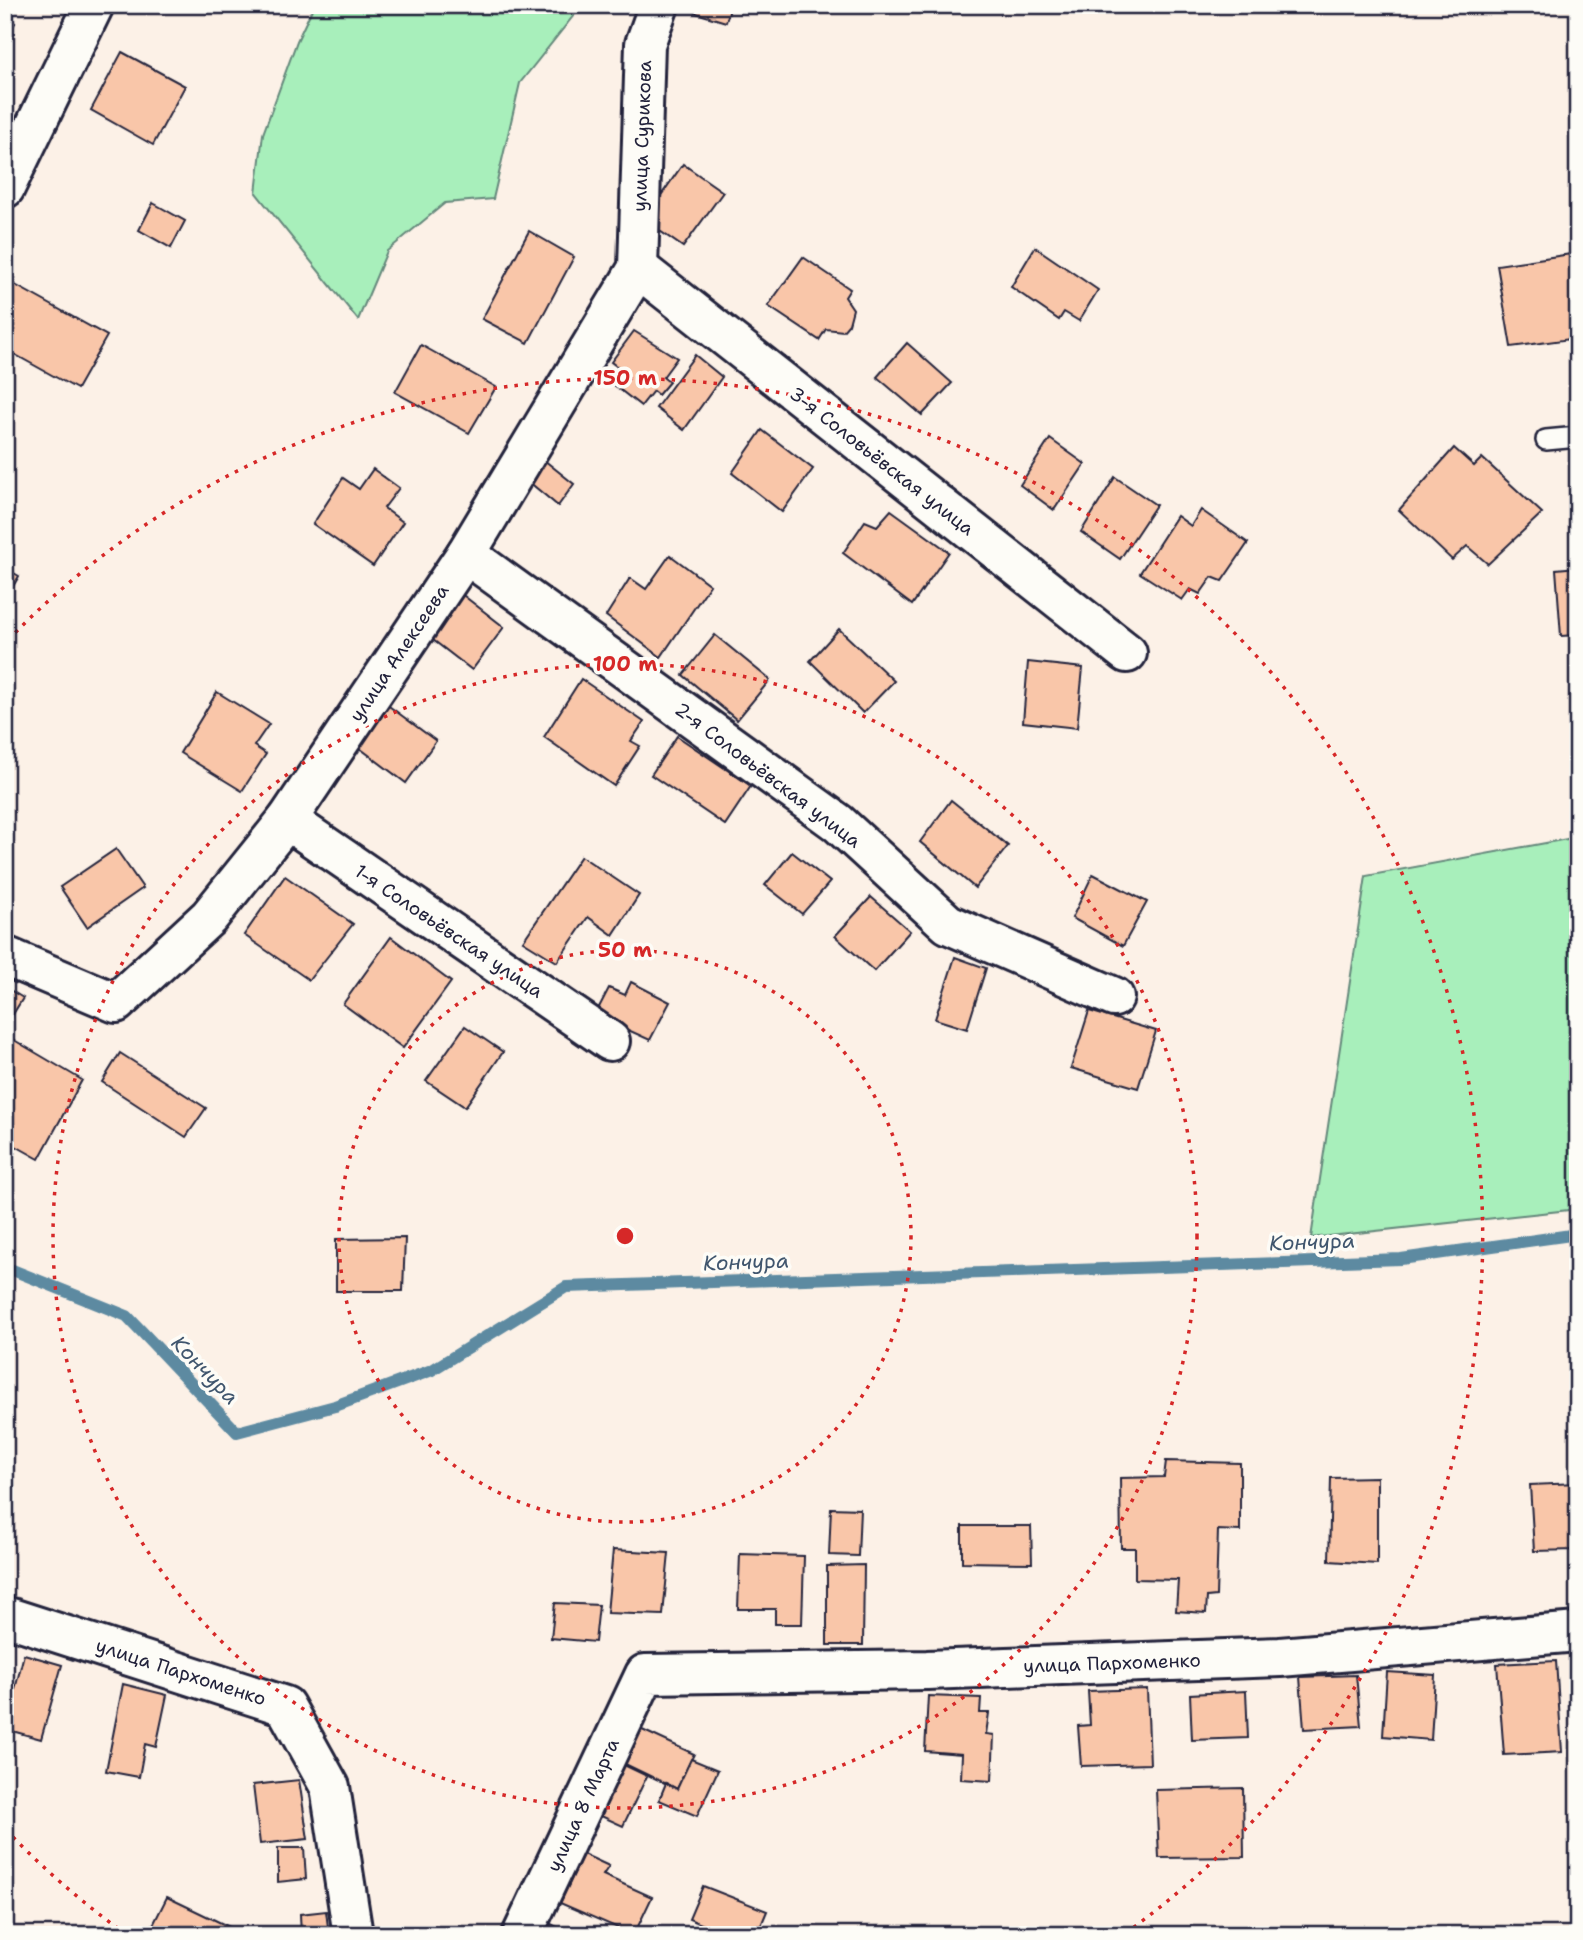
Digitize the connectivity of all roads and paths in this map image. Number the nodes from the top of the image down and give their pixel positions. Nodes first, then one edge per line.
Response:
1 (94, 5) edge
2 (659, 5) edge
3 (5, 188) edge
4 (638, 268) junction
5 (1578, 437) edge
6 (1546, 440) dead end
7 (466, 554) junction
8 (1127, 653) dead end
9 (287, 820) junction
10 (5, 956) edge
11 (1114, 997) dead end
12 (610, 1041) dead end
13 (5, 1616) edge
14 (1578, 1632) edge
15 (645, 1674) joint
16 (353, 1935) edge
17 (522, 1935) edge

1 - 3 street
2 - 4 street, улица Сурикова
4 - 7 street, улица Алексеева
4 - 8 street, 3-я Соловьёвская улица
5 - 6 lane
7 - 9 street, улица Алексеева
7 - 11 street, 2-я Соловьёвская улица
9 - 10 street, улица Алексеева
9 - 12 street, 1-я Соловьёвская улица
13 - 16 street, улица Пархоменко
14 - 15 street, улица Пархоменко
15 - 17 street, улица 8 Марта

